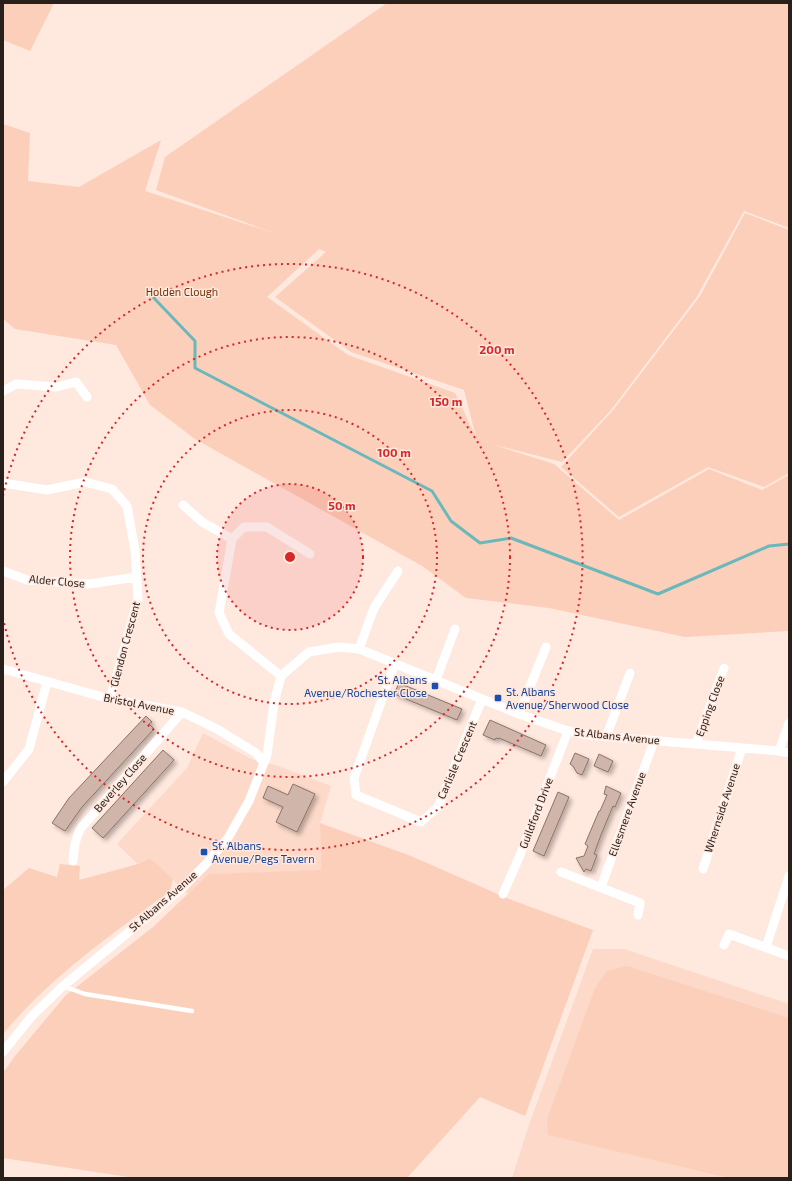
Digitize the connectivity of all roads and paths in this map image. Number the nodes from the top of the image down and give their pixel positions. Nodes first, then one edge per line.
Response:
1 (3, 392) edge
2 (87, 397) dead end
3 (3, 483) edge
4 (183, 505) dead end
5 (232, 539) junction
6 (310, 554) dead end
7 (3, 571) edge
8 (398, 571) dead end
9 (136, 577) junction
10 (455, 629) dead end
11 (546, 647) dead end
12 (359, 649) junction
13 (395, 663) junction
14 (724, 668) dead end
15 (3, 670) edge
16 (630, 673) dead end
17 (282, 676) junction
18 (436, 680) junction
19 (47, 682) junction
20 (110, 699) junction
21 (482, 699) junction
22 (182, 712) junction
23 (519, 714) junction
24 (789, 723) edge
25 (568, 731) junction
26 (606, 737) junction
27 (654, 741) junction
28 (696, 744) junction
29 (742, 748) junction
30 (779, 751) junction
31 (789, 753) edge
32 (264, 763) junction
33 (3, 782) edge
34 (73, 861) dead end
35 (703, 869) dead end
36 (561, 872) dead end
37 (789, 876) edge
38 (600, 888) junction
39 (503, 894) dead end
40 (638, 915) dead end
41 (724, 945) dead end
42 (766, 947) junction
43 (789, 956) edge
44 (63, 986) junction
45 (192, 1011) dead end
46 (3, 1052) edge

1 - 2 street
3 - 9 street, Glendon Crescent
4 - 5 street
5 - 6 street
5 - 17 street
7 - 9 street, Alder Close
8 - 12 street
9 - 20 street, Glendon Crescent
10 - 18 street
11 - 23 street
12 - 13 street, St Albans Avenue
12 - 17 street, St Albans Avenue
13 - 18 street, St Albans Avenue
13 - 21 street, Carlisle Crescent
14 - 28 street, Epping Close
15 - 19 street, Bristol Avenue
16 - 26 street
17 - 32 street, St Albans Avenue
18 - 21 street, St Albans Avenue
19 - 20 street, Bristol Avenue
19 - 33 street
20 - 22 street, Bristol Avenue
21 - 23 street, St Albans Avenue
22 - 32 street, Bristol Avenue
22 - 34 street, Beverley Close
23 - 25 street, St Albans Avenue
24 - 30 street
25 - 26 street, St Albans Avenue
25 - 39 street, Guildford Drive
26 - 27 street, St Albans Avenue
27 - 28 street, St Albans Avenue
27 - 38 street, Ellesmere Avenue
28 - 29 street, St Albans Avenue
29 - 30 street, St Albans Avenue
29 - 35 street, Whernside Avenue
30 - 31 street, St Albans Avenue
32 - 44 street, St Albans Avenue
36 - 38 street
37 - 42 street
38 - 40 street
41 - 42 street
42 - 43 street
44 - 45 lane
44 - 46 street, St Albans Avenue

